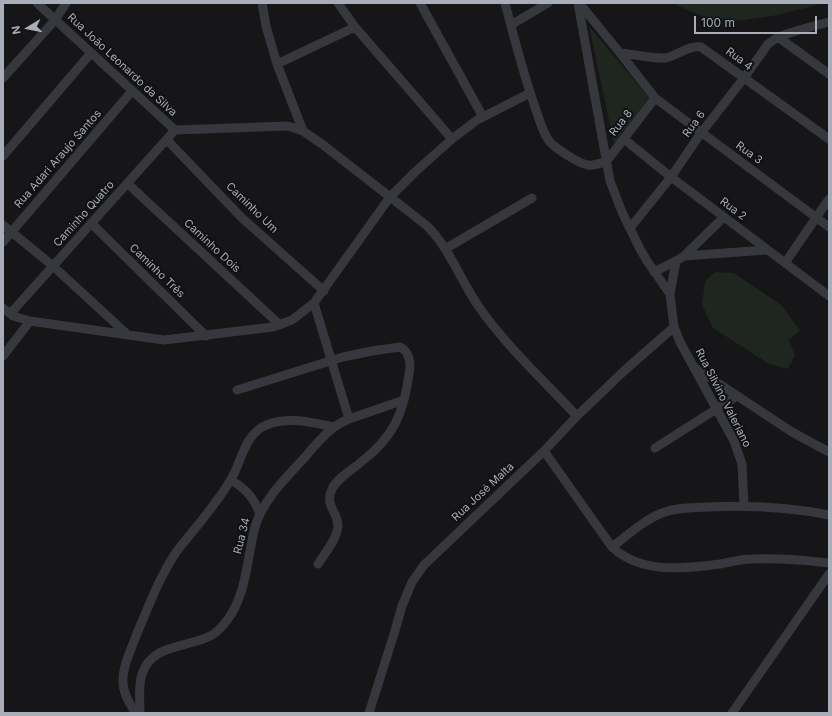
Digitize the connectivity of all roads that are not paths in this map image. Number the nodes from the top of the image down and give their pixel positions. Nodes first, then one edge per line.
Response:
1 (37, 3) edge
2 (66, 3) edge
3 (262, 3) edge
4 (338, 3) edge
5 (420, 3) edge
6 (505, 3) edge
7 (548, 3) edge
8 (578, 3) edge
9 (55, 20) junction
10 (829, 22) edge
11 (511, 25) junction
12 (355, 27) junction
13 (778, 37) junction
14 (92, 53) junction
15 (620, 53) junction
16 (277, 64) junction
17 (829, 74) edge
18 (3, 78) edge
19 (744, 78) junction
20 (132, 91) junction
21 (530, 93) junction
22 (655, 98) junction
23 (483, 117) junction
24 (175, 130) junction
25 (303, 131) junction
26 (702, 133) junction
27 (452, 139) junction
28 (624, 139) junction
29 (829, 139) edge
30 (167, 140) junction
31 (3, 156) edge
32 (606, 162) junction
33 (671, 177) junction
34 (128, 184) junction
35 (390, 197) junction
36 (532, 198) dead end
37 (829, 199) edge
38 (724, 217) junction
39 (816, 217) junction
40 (91, 223) junction
41 (3, 225) edge
42 (829, 227) edge
43 (630, 228) junction
44 (11, 232) junction
45 (3, 242) edge
46 (445, 249) junction
47 (766, 250) junction
48 (680, 258) junction
49 (785, 263) junction
50 (53, 266) junction
51 (654, 272) junction
52 (324, 291) junction
53 (670, 294) junction
54 (829, 296) edge
55 (314, 303) junction
56 (7, 311) edge
57 (30, 321) junction
58 (280, 325) junction
59 (674, 327) junction
60 (128, 335) junction
61 (206, 336) junction
62 (3, 356) edge
63 (331, 360) junction
64 (694, 368) junction
65 (237, 390) dead end
66 (737, 396) junction
67 (404, 400) junction
68 (717, 409) junction
69 (577, 416) junction
70 (349, 419) junction
71 (334, 427) junction
72 (655, 448) dead end
73 (544, 451) junction
74 (829, 452) edge
75 (231, 480) junction
76 (744, 505) junction
77 (260, 514) junction
78 (829, 515) edge
79 (612, 547) junction
80 (829, 563) edge
81 (318, 564) dead end
82 (829, 574) edge
83 (135, 713) edge
84 (140, 713) edge
85 (369, 713) edge
86 (732, 713) edge

1 - 9 street, Rua João Leonardo da Silva
2 - 9 street
3 - 16 street
4 - 12 street
5 - 23 street
6 - 11 street
7 - 11 street
8 - 15 street, Rua 3
8 - 32 street
9 - 14 street, Rua João Leonardo da Silva
9 - 18 street
10 - 13 street
11 - 21 street
12 - 16 street
12 - 27 street
13 - 17 street
13 - 19 street, Rua 6
14 - 20 street, Rua João Leonardo da Silva
14 - 31 street
15 - 19 street, Rua 4
15 - 22 street, Rua 3
16 - 25 street
19 - 26 street, Rua 6
19 - 29 street, Rua 4
20 - 24 street, Rua João Leonardo da Silva
20 - 44 street, Rua Adari Araujo Santos
21 - 23 street
21 - 32 street
22 - 26 street, Rua 3
22 - 28 street, Rua 8
23 - 27 street
24 - 25 street, Rua João Leonardo da Silva
24 - 30 street, Caminho Quatro
25 - 35 street, Rua João Leonardo da Silva
26 - 33 street, Rua 6
26 - 39 street, Rua 3
27 - 35 street
28 - 32 street, Rua 8
28 - 33 street, Rua 2
30 - 34 street, Caminho Quatro
30 - 52 street, Caminho Um
32 - 43 street
33 - 38 street, Rua 2
33 - 43 street, Rua 6
34 - 40 street, Caminho Quatro
34 - 58 street, Caminho Dois
35 - 46 street, Rua João Leonardo da Silva
35 - 52 street
36 - 46 street
37 - 39 street
38 - 47 street, Rua 2
38 - 48 street
39 - 42 street, Rua 3
39 - 49 street
40 - 50 street, Caminho Quatro
40 - 61 street, Caminho Três
41 - 44 street
43 - 51 street
44 - 45 street, Rua Adari Araujo Santos
44 - 50 street
46 - 69 street, Rua João Leonardo da Silva
47 - 48 street
47 - 49 street, Rua 2
48 - 51 street
48 - 53 street
49 - 54 street, Rua 2
50 - 56 street, Caminho Quatro
50 - 60 street
51 - 53 street
52 - 55 street
53 - 59 street, Rua Silvino Valeriano
55 - 58 street
55 - 63 street
56 - 57 street
57 - 60 street
57 - 62 street
58 - 61 street
59 - 64 street, Rua Silvino Valeriano
59 - 69 street, Rua José Malta
60 - 61 street
63 - 65 street
63 - 67 street
63 - 70 street
64 - 66 street
64 - 68 street, Rua Silvino Valeriano
66 - 68 street
66 - 74 street
67 - 70 street, Rua 34
67 - 81 street
68 - 72 street
68 - 76 street, Rua Silvino Valeriano
69 - 73 street, Rua José Malta
70 - 71 street, Rua 34
71 - 75 street
71 - 77 street, Rua 34
73 - 79 street
73 - 85 street, Rua José Malta
75 - 77 street
75 - 83 street
76 - 78 street
76 - 79 street
77 - 84 street, Rua 34
79 - 80 street
82 - 86 street

